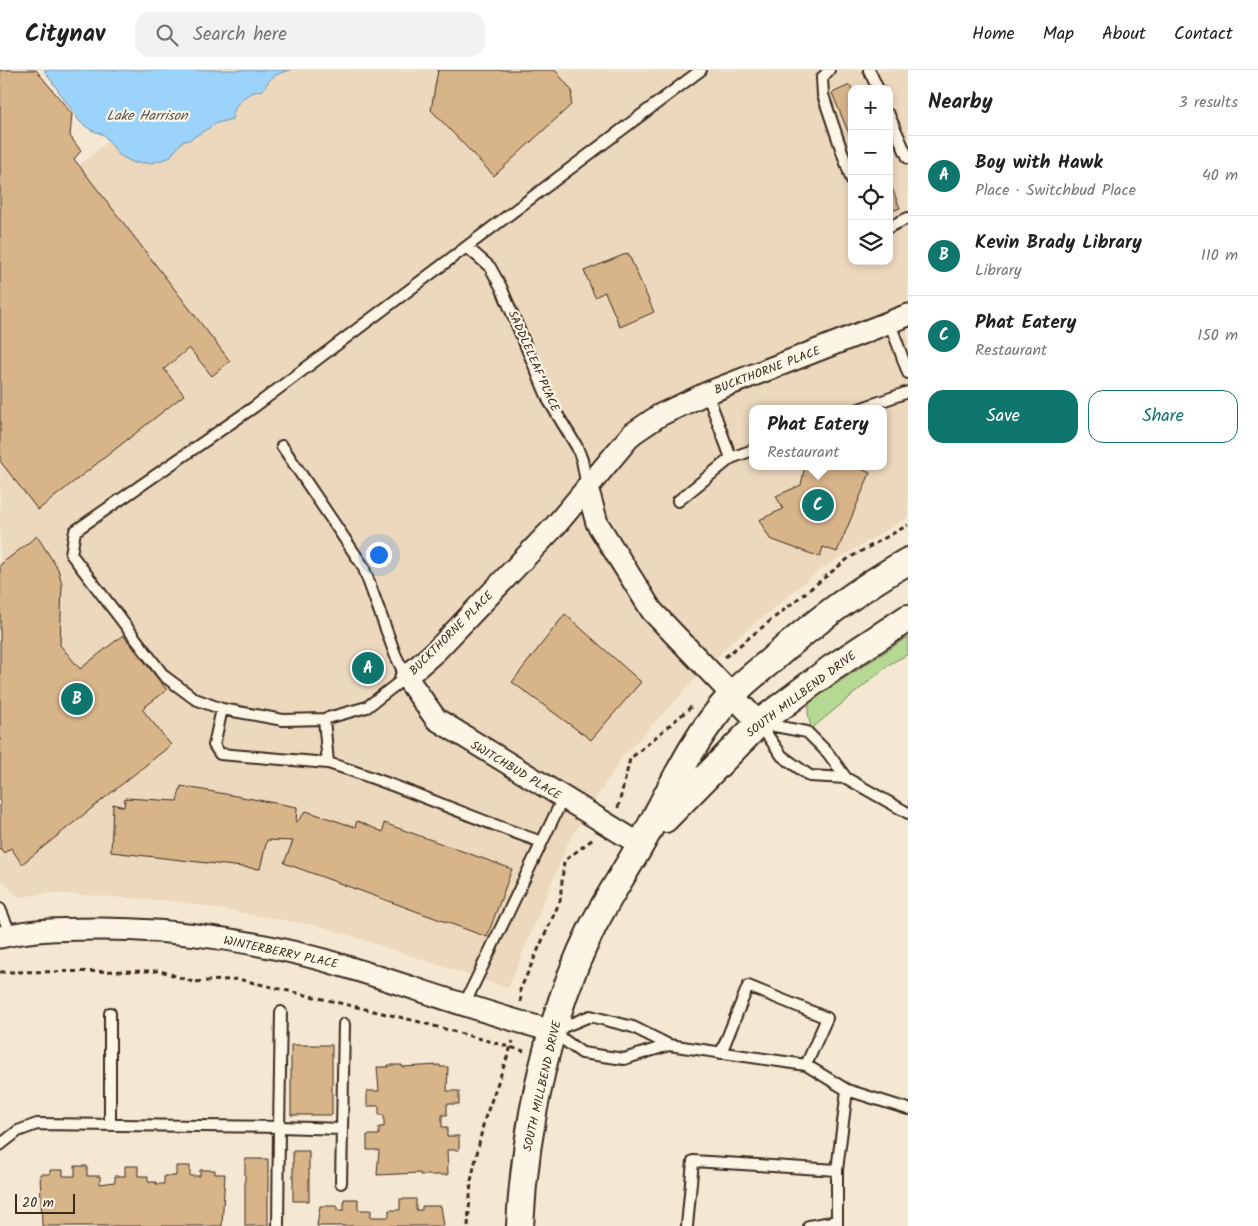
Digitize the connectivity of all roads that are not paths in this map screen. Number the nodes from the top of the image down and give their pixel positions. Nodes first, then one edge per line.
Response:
1 (701, 70) edge
2 (829, 70) edge
3 (869, 70) edge
4 (876, 85) edge
5 (893, 124) edge
6 (908, 158) edge
7 (850, 175) edge
8 (908, 218) edge
9 (893, 224) edge
10 (468, 248) junction
11 (899, 319) edge
12 (908, 373) edge
13 (908, 392) edge
14 (707, 393) junction
15 (871, 405) edge
16 (282, 446) dead end
17 (749, 451) edge
18 (731, 458) junction
19 (587, 487) junction
20 (678, 501) dead end
21 (908, 561) edge
22 (908, 618) edge
23 (406, 677) junction
24 (732, 694) junction
25 (222, 709) junction
26 (324, 719) junction
27 (759, 723) junction
28 (328, 764) junction
29 (846, 778) junction
30 (563, 798) junction
31 (908, 813) edge
32 (542, 842) junction
33 (641, 845) junction
34 (0, 908) edge
35 (5, 936) edge
36 (464, 1005) junction
37 (281, 1012) dead end
38 (110, 1013) dead end
39 (344, 1024) dead end
40 (552, 1031) junction
41 (669, 1045) junction
42 (721, 1053) junction
43 (806, 1065) junction
44 (847, 1090) junction
45 (908, 1109) edge
46 (110, 1124) junction
47 (279, 1127) junction
48 (342, 1129) junction
49 (0, 1145) edge
50 (837, 1170) junction
51 (341, 1183) dead end
52 (837, 1223) edge
53 (278, 1226) edge
54 (520, 1226) edge
55 (687, 1226) edge
56 (809, 1226) edge

1 - 10 lane, BUCKTHORNE PLACE
2 - 7 lane
3 - 4 lane
5 - 6 lane
8 - 9 lane
10 - 19 lane, SADDLELEAF PLACE
10 - 25 lane, BUCKTHORNE PLACE
11 - 12 lane
11 - 14 street, BUCKTHORNE PLACE
13 - 15 lane
14 - 18 lane
14 - 19 street, BUCKTHORNE PLACE
16 - 23 lane
17 - 18 lane
18 - 20 lane
19 - 23 street, BUCKTHORNE PLACE
19 - 24 street, SADDLELEAF PLACE
21 - 24 street, SOUTH MILLBEND DRIVE
22 - 27 street, SOUTH MILLBEND DRIVE
23 - 26 lane, BUCKTHORNE PLACE
23 - 30 street, SWITCHBUD PLACE
24 - 27 street, SADDLELEAF PLACE
24 - 33 street, SOUTH MILLBEND DRIVE
25 - 26 lane, BUCKTHORNE PLACE
25 - 28 lane
26 - 28 lane
27 - 29 lane
27 - 29 lane
27 - 33 street, SOUTH MILLBEND DRIVE
28 - 32 lane
29 - 31 lane
30 - 32 lane
30 - 33 street, SWITCHBUD PLACE
32 - 36 lane
33 - 40 street, SOUTH MILLBEND DRIVE
34 - 35 lane
35 - 36 street, WINTERBERRY PLACE
36 - 40 street, WINTERBERRY PLACE
37 - 47 lane
38 - 46 lane
39 - 48 lane
40 - 41 lane
40 - 41 lane
40 - 54 street, SOUTH MILLBEND DRIVE
41 - 42 lane
42 - 43 lane
42 - 43 lane
43 - 44 lane
44 - 45 lane
44 - 50 lane
46 - 47 lane
46 - 49 lane
47 - 48 lane
47 - 53 lane
48 - 51 lane
50 - 52 lane
50 - 55 lane
52 - 56 lane

